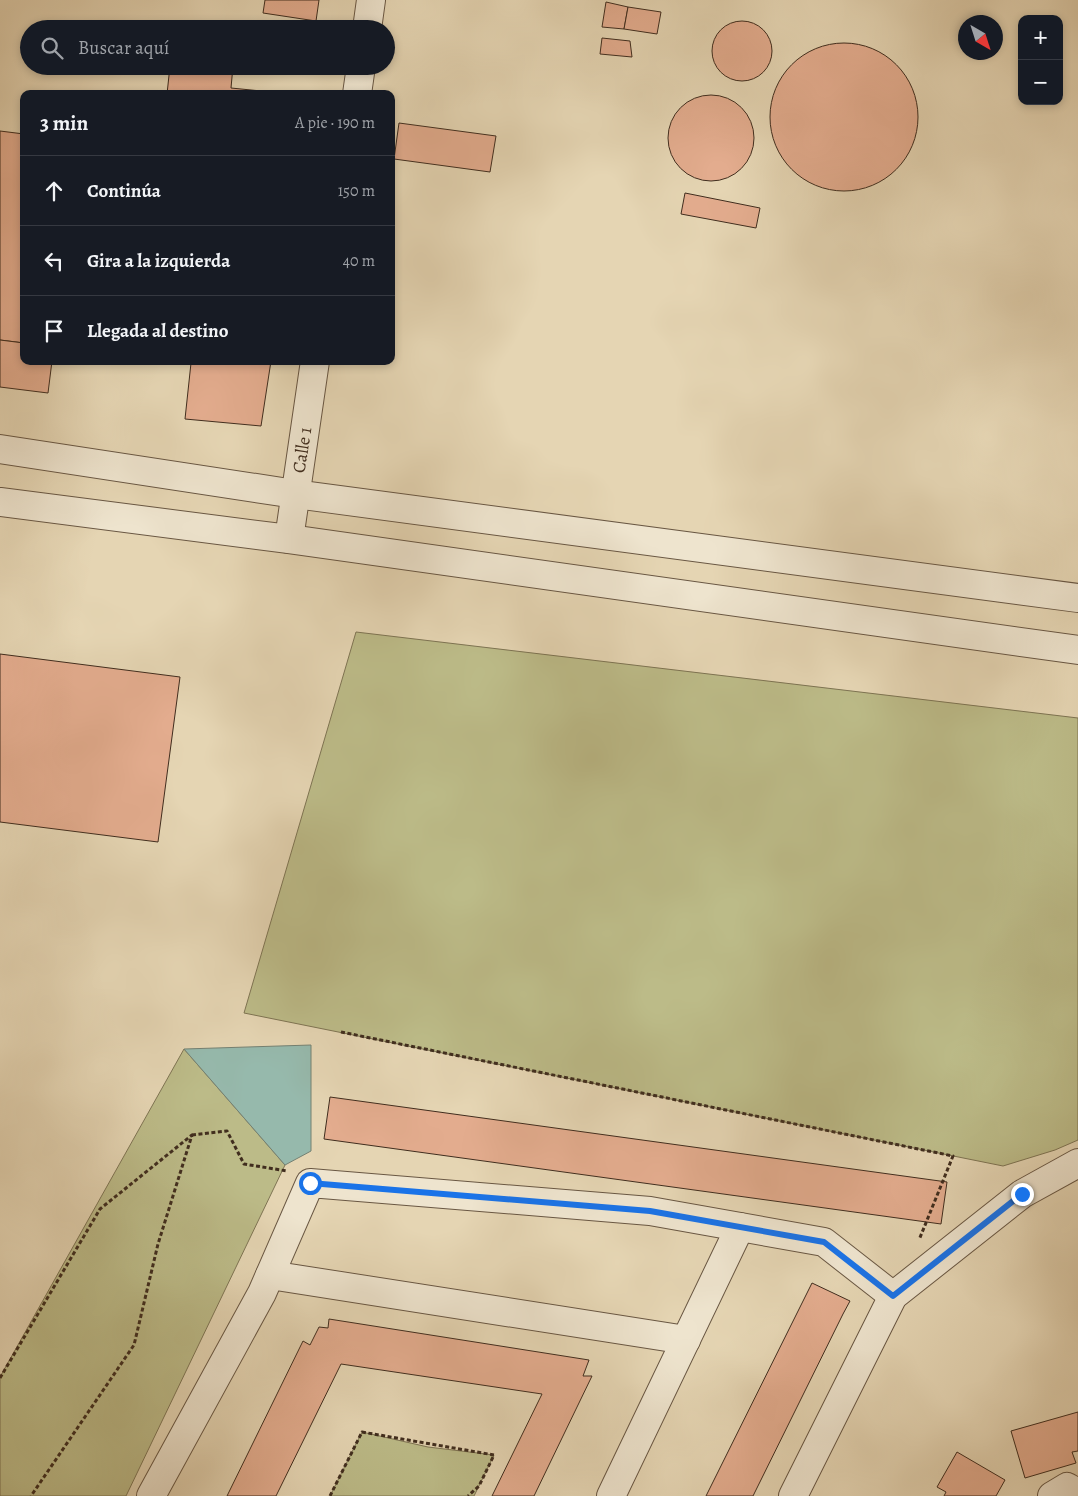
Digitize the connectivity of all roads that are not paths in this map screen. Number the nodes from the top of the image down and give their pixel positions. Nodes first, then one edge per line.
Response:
1 (371, 0) edge
2 (368, 20) edge
3 (360, 75) edge
4 (358, 90) edge
5 (314, 365) edge
6 (0, 450) edge
7 (295, 494) junction
8 (0, 502) edge
9 (289, 539) junction
10 (1078, 598) edge
11 (1078, 650) edge
12 (1078, 1163) edge
13 (740, 1227) junction
14 (270, 1275) junction
15 (893, 1296) junction
16 (686, 1340) junction
17 (1078, 1493) edge
18 (151, 1496) edge
19 (611, 1496) edge
20 (793, 1496) edge
21 (1052, 1496) edge

1 - 2 street
3 - 4 street
5 - 7 street, Calle 1
6 - 7 street
7 - 9 street, Calle 1
7 - 10 street
8 - 9 street
9 - 11 street
12 - 15 street
13 - 14 street
13 - 15 street
13 - 16 street
14 - 16 street
14 - 18 street
15 - 20 street
16 - 19 street
17 - 21 street

